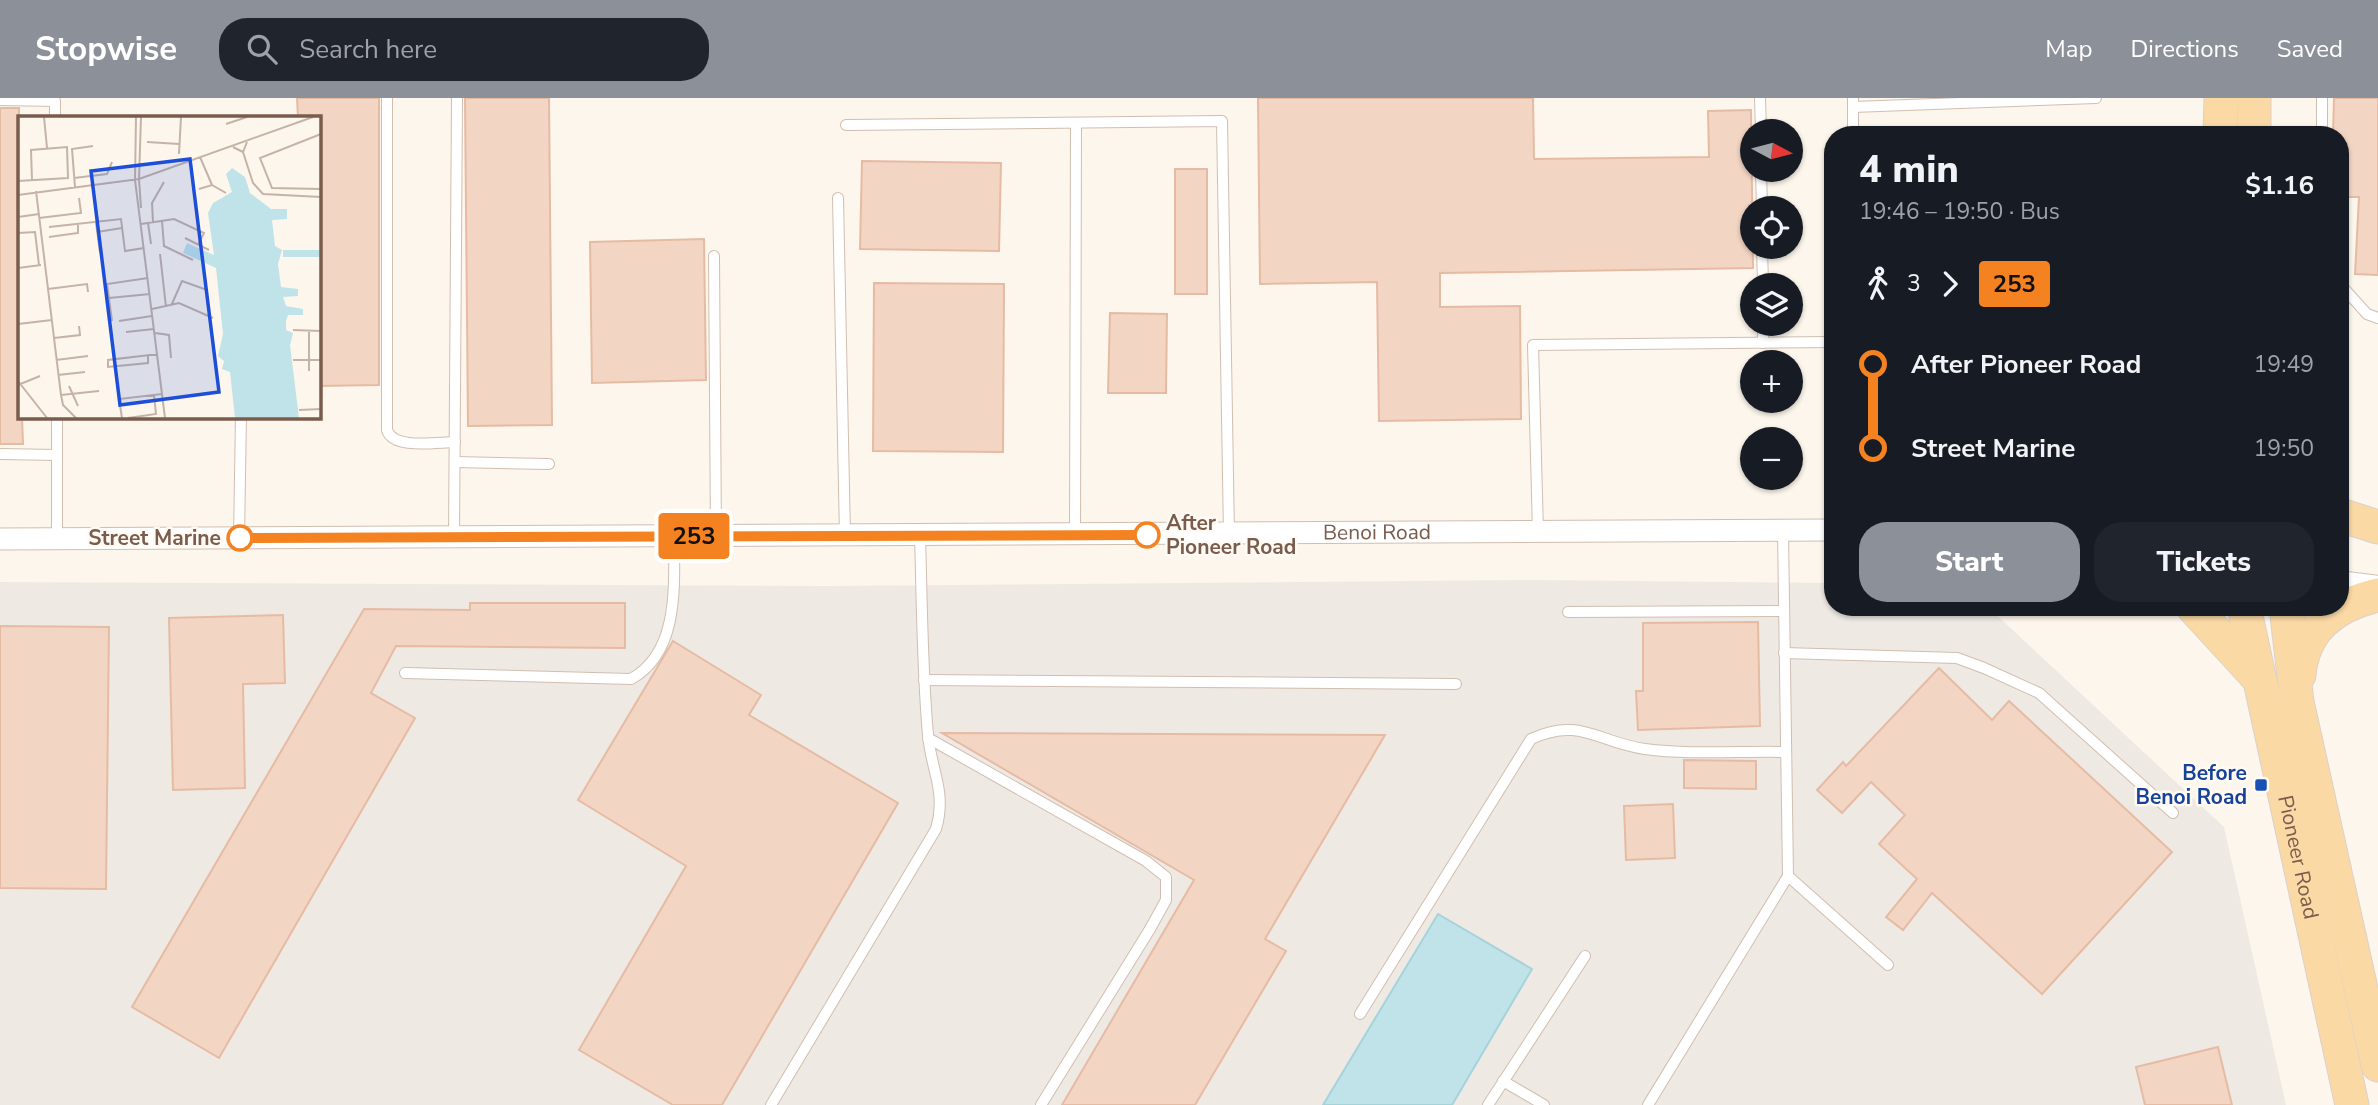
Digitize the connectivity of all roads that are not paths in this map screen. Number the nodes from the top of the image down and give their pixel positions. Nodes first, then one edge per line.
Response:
1 (387, 98) edge
2 (457, 98) edge
3 (1760, 98) edge
4 (2095, 98) edge
5 (2221, 98) edge
6 (2254, 98) edge
7 (2322, 98) edge
8 (0, 100) edge
9 (1853, 103) edge
10 (55, 116) edge
11 (1761, 119) edge
12 (1076, 124) junction
13 (846, 125) dead end
14 (1853, 126) edge
15 (2220, 126) edge
16 (2253, 126) edge
17 (2322, 126) edge
18 (838, 198) dead end
19 (714, 256) dead end
20 (2349, 294) edge
21 (2378, 318) edge
22 (1763, 336) edge
23 (1824, 342) edge
24 (1763, 343) junction
25 (57, 418) edge
26 (241, 418) edge
27 (455, 442) junction
28 (0, 454) edge
29 (57, 455) junction
30 (455, 463) junction
31 (549, 464) dead end
32 (2349, 518) edge
33 (2378, 527) edge
34 (1824, 530) edge
35 (1787, 532) junction
36 (2349, 532) edge
37 (1538, 533) junction
38 (1229, 534) junction
39 (920, 535) junction
40 (1075, 535) junction
41 (674, 536) junction
42 (716, 536) junction
43 (845, 536) junction
44 (1824, 536) edge
45 (2378, 536) edge
46 (454, 537) junction
47 (239, 538) junction
48 (0, 539) edge
49 (57, 539) junction
50 (2349, 588) edge
51 (2378, 593) edge
52 (2349, 604) edge
53 (1784, 611) junction
54 (1568, 612) dead end
55 (2201, 616) edge
56 (2246, 616) edge
57 (2287, 616) edge
58 (2329, 616) edge
59 (1784, 653) junction
60 (405, 673) dead end
61 (924, 680) junction
62 (2260, 680) junction
63 (1456, 684) dead end
64 (2297, 702) junction
65 (928, 738) junction
66 (1785, 752) junction
67 (2173, 813) dead end
68 (1788, 876) junction
69 (1584, 956) dead end
70 (1888, 965) dead end
71 (1360, 1014) dead end
72 (2378, 1065) edge
73 (1503, 1081) junction
74 (771, 1105) edge
75 (1041, 1105) edge
76 (1488, 1105) edge
77 (1544, 1105) edge
78 (1648, 1105) edge
79 (2352, 1105) edge

1 - 27 lane
2 - 27 lane
3 - 11 lane
4 - 9 lane
5 - 15 main road
6 - 16 main road
7 - 17 lane
8 - 10 lane
9 - 14 lane
12 - 13 lane
12 - 38 lane
12 - 40 lane
18 - 43 lane
19 - 42 lane
20 - 21 lane
22 - 24 lane
23 - 24 lane
24 - 37 lane
25 - 29 lane
26 - 47 lane
27 - 30 lane
28 - 29 lane
29 - 49 lane
30 - 31 lane
30 - 46 lane
32 - 33 main road
34 - 35 street, Benoi Road
35 - 37 street, Benoi Road
35 - 44 street, Benoi Road
35 - 53 lane
36 - 45 main road
37 - 38 street, Benoi Road
38 - 40 street, Benoi Road
39 - 40 street, Benoi Road
39 - 43 street, Benoi Road
39 - 61 lane
41 - 42 street, Benoi Road
41 - 46 street, Benoi Road
41 - 60 lane
42 - 43 street, Benoi Road
46 - 47 street, Benoi Road
47 - 49 street, Benoi Road
48 - 49 street, Benoi Road
50 - 51 main road
51 - 52 main road
53 - 54 lane
53 - 59 lane
55 - 62 main road
56 - 62 main road, Pioneer Road
57 - 64 main road, Pioneer Road
58 - 64 main road
59 - 66 lane
59 - 67 lane
61 - 63 lane
61 - 65 lane
62 - 79 main road, Pioneer Road
64 - 72 main road, Pioneer Road
65 - 74 lane
65 - 75 lane
66 - 68 lane
66 - 71 lane
68 - 70 lane
68 - 78 lane
69 - 73 lane
73 - 76 lane
73 - 77 lane

